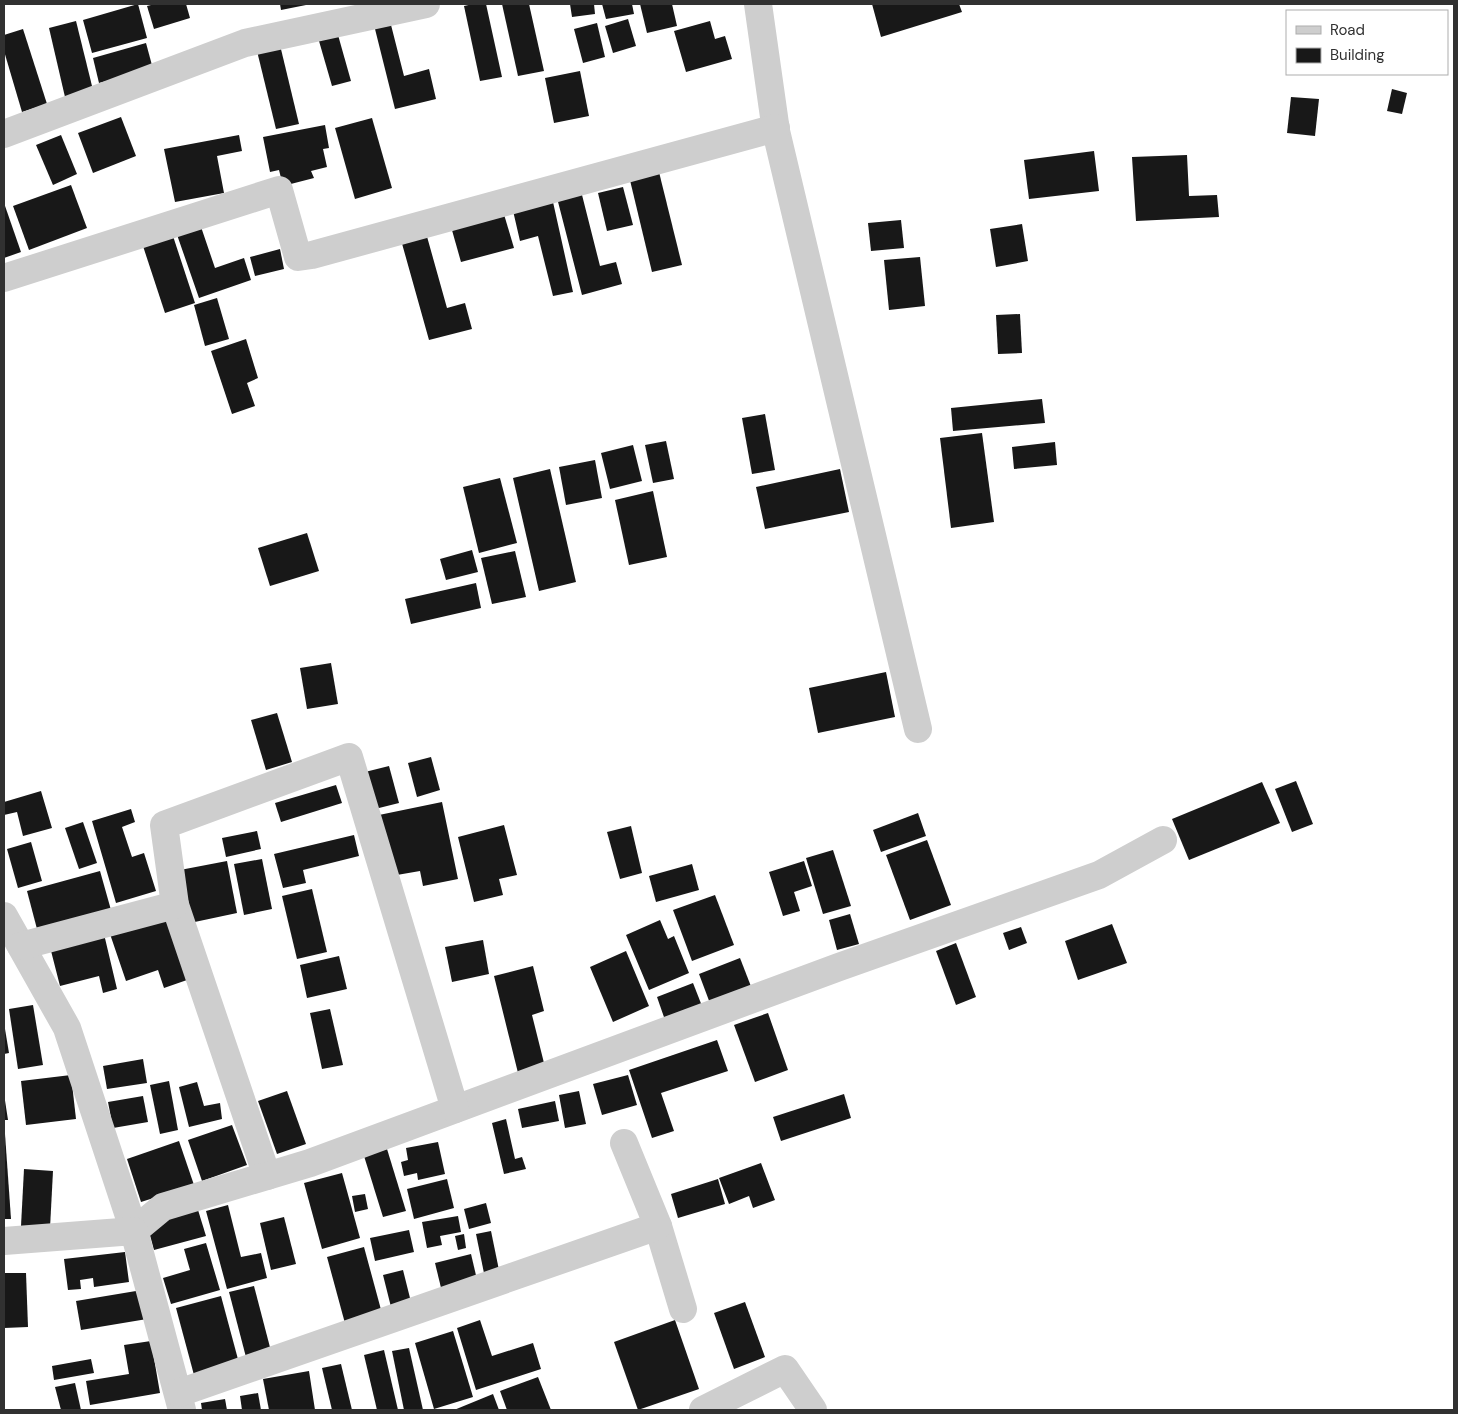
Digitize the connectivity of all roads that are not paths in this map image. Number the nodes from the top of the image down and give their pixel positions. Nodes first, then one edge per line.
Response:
1 (426, 4) edge
2 (758, 4) edge
3 (776, 128) junction
4 (4, 134) edge
5 (4, 278) edge
6 (918, 728) dead end
7 (1163, 840) dead end
8 (176, 906) junction
9 (4, 916) edge
10 (21, 946) junction
11 (455, 1109) junction
12 (624, 1143) dead end
13 (267, 1176) junction
14 (658, 1226) junction
15 (134, 1231) junction
16 (4, 1241) edge
17 (683, 1310) dead end
18 (180, 1402) edge
19 (703, 1410) edge
20 (813, 1410) edge

1 - 4 street
2 - 3 street
3 - 5 street
3 - 6 street
7 - 11 street
8 - 10 street
8 - 11 street
8 - 13 street
9 - 10 street
10 - 15 street
11 - 13 street
12 - 14 street
13 - 15 street
14 - 17 street
14 - 18 street
15 - 16 street
15 - 18 street
19 - 20 street

